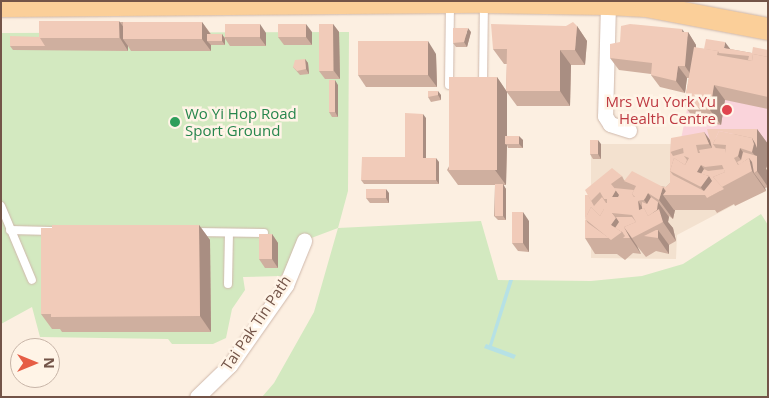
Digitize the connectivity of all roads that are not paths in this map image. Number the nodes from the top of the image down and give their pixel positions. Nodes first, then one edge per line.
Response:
1 (450, 2) edge
2 (484, 2) edge
3 (271, 3) edge
4 (608, 4) junction
5 (1, 6) edge
6 (768, 29) edge
7 (483, 82) edge
8 (449, 99) edge
9 (634, 130) dead end
10 (1, 206) edge
11 (10, 230) junction
12 (60, 231) edge
13 (189, 232) edge
14 (229, 233) junction
15 (264, 233) edge
16 (304, 241) dead end
17 (32, 280) dead end
18 (228, 284) dead end
19 (197, 397) edge

1 - 2 main road
1 - 3 main road
1 - 8 lane
2 - 4 main road
2 - 7 lane
3 - 5 main road
4 - 6 main road
4 - 9 street
10 - 11 lane
11 - 12 lane
11 - 17 lane
13 - 14 lane
14 - 15 lane
14 - 18 lane
16 - 19 street, Tai Pak Tin Path

